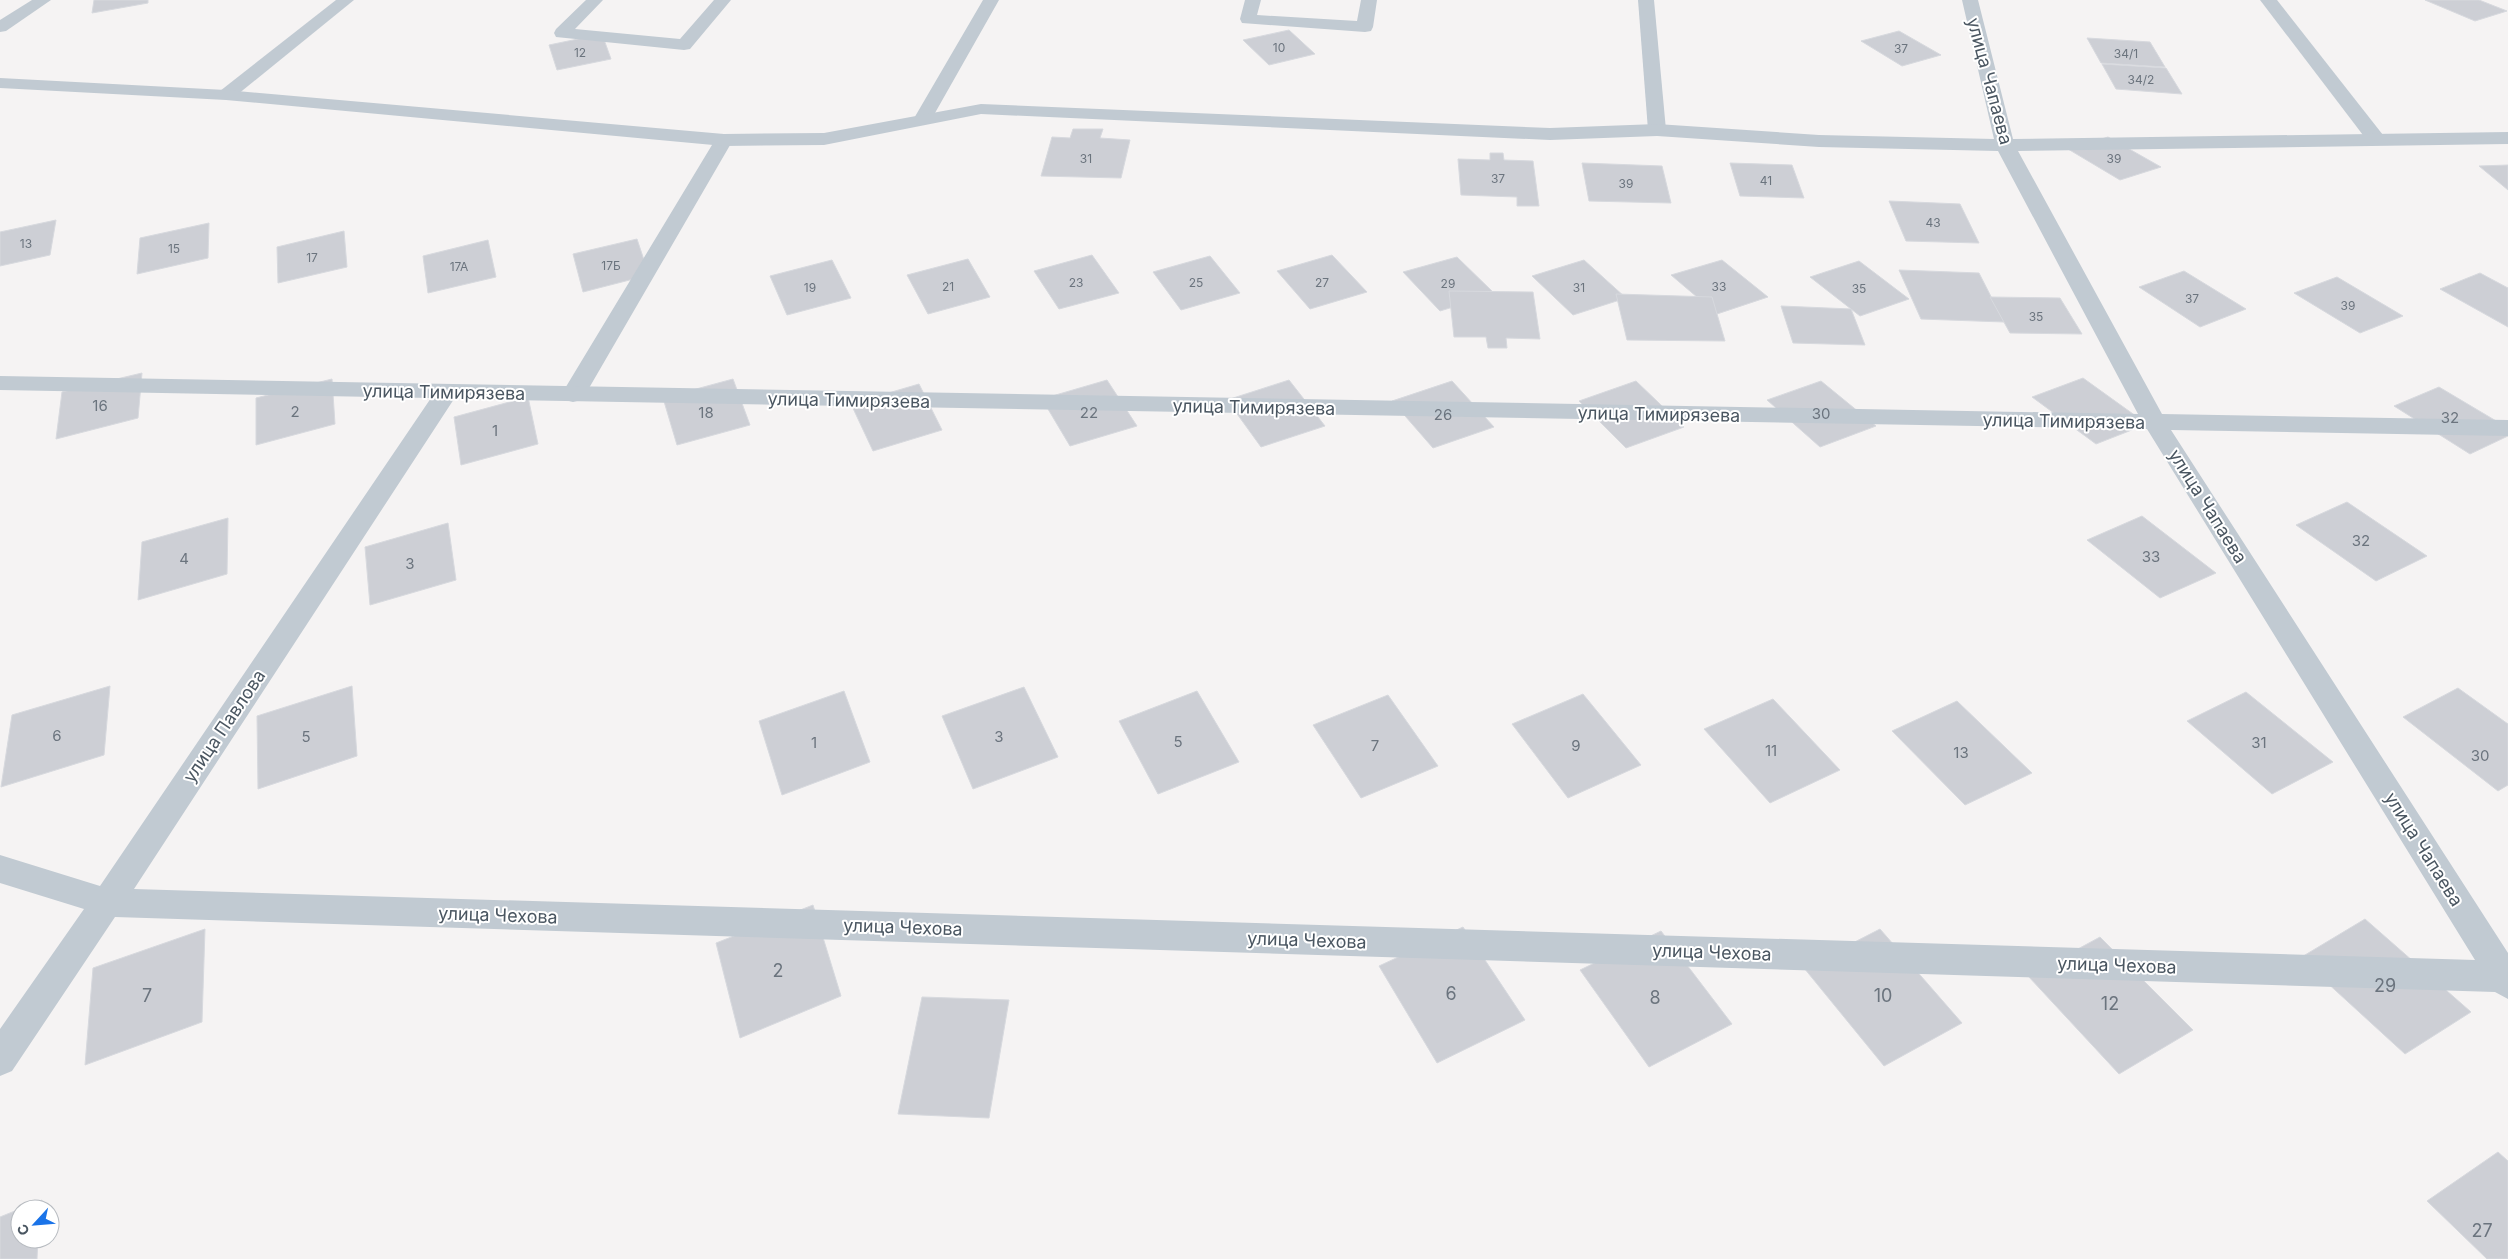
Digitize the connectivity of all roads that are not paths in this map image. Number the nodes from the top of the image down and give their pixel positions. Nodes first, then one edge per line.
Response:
1 (43, 0) edge
2 (346, 0) edge
3 (595, 0) edge
4 (723, 0) edge
5 (991, 0) edge
6 (1253, 0) edge
7 (1370, 0) edge
8 (1646, 0) edge
9 (1970, 0) edge
10 (2268, 0) edge
11 (0, 27) edge
12 (0, 82) edge
13 (226, 95) junction
14 (922, 120) junction
15 (1657, 130) junction
16 (2508, 138) edge
17 (2376, 139) junction
18 (724, 140) junction
19 (2005, 145) junction
20 (0, 383) edge
21 (446, 393) junction
22 (573, 395) junction
23 (2156, 423) junction
24 (2508, 428) edge
25 (0, 869) edge
26 (107, 902) junction
27 (2507, 979) edge
28 (0, 1059) edge

1 - 11 street
2 - 13 street
3 - 4 street
5 - 14 street
6 - 7 street
8 - 15 street
9 - 19 street, улица Чапаева
10 - 17 street
12 - 13 street
13 - 18 street
14 - 15 street
14 - 18 street
15 - 19 street
16 - 17 street
17 - 19 street
18 - 22 street
19 - 23 street, улица Чапаева
20 - 21 street, улица Тимирязева
21 - 22 street, улица Тимирязева
21 - 26 street, улица Павлова
22 - 23 street, улица Тимирязева
23 - 24 street, улица Тимирязева
23 - 27 street, улица Чапаева
25 - 26 street, улица Чехова
26 - 27 street, улица Чехова
26 - 28 street, улица Павлова

